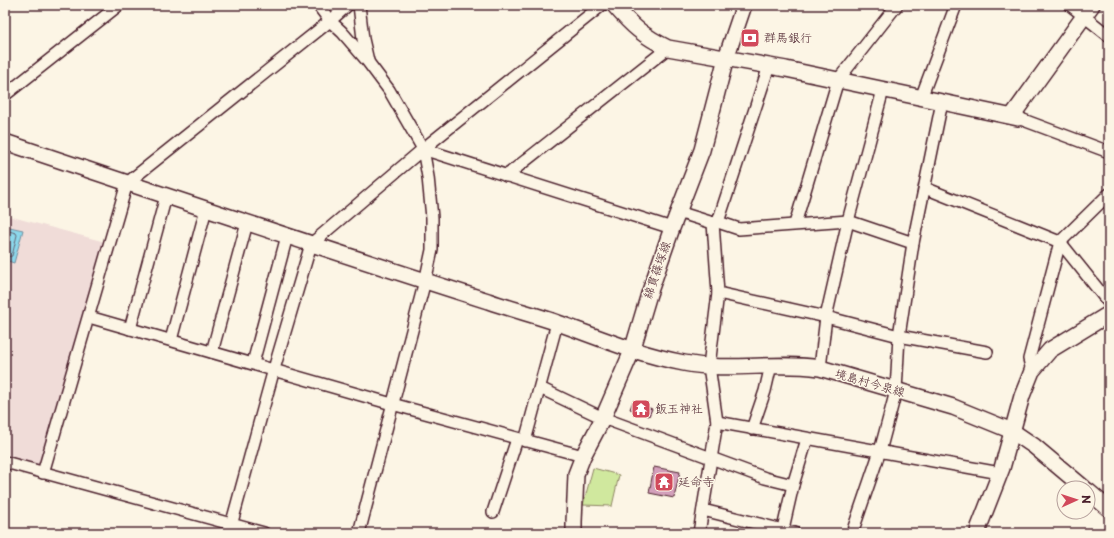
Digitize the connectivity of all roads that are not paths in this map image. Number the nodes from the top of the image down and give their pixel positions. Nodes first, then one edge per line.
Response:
1 (118, 5) edge
2 (318, 5) edge
3 (348, 5) edge
4 (359, 5) edge
5 (602, 5) edge
6 (614, 5) edge
7 (744, 5) edge
8 (897, 5) edge
9 (956, 5) edge
10 (1070, 5) edge
11 (1088, 10) edge
12 (330, 21) junction
13 (1109, 36) edge
14 (668, 48) junction
15 (726, 58) junction
16 (368, 62) junction
17 (768, 69) dead end
18 (838, 80) junction
19 (882, 90) junction
20 (5, 95) edge
21 (921, 98) junction
22 (942, 102) junction
23 (1015, 117) junction
24 (5, 142) edge
25 (423, 149) junction
26 (1109, 152) edge
27 (506, 176) junction
28 (127, 183) junction
29 (925, 188) junction
30 (1109, 194) edge
31 (166, 196) junction
32 (206, 209) junction
33 (678, 212) junction
34 (848, 221) junction
35 (247, 223) junction
36 (716, 223) junction
37 (795, 224) junction
38 (672, 228) junction
39 (287, 236) junction
40 (1060, 242) junction
41 (913, 243) junction
42 (311, 244) junction
43 (425, 281) junction
44 (718, 293) junction
45 (1109, 303) edge
46 (1109, 314) edge
47 (89, 317) junction
48 (826, 317) junction
49 (557, 323) junction
50 (130, 329) junction
51 (900, 336) junction
52 (171, 340) junction
53 (632, 350) junction
54 (212, 352) junction
55 (987, 352) dead end
56 (253, 364) junction
57 (771, 365) junction
58 (709, 366) junction
59 (820, 368) junction
60 (274, 369) junction
61 (1032, 371) junction
62 (540, 388) junction
63 (896, 391) junction
64 (392, 404) junction
65 (604, 418) junction
66 (717, 422) junction
67 (752, 429) junction
68 (1012, 431) junction
69 (808, 439) junction
70 (521, 440) junction
71 (880, 451) junction
72 (583, 456) junction
73 (712, 458) junction
74 (5, 462) edge
75 (43, 473) junction
76 (1000, 473) junction
77 (1074, 480) edge
78 (793, 485) junction
79 (1096, 498) edge
80 (1109, 509) edge
81 (703, 510) junction
82 (493, 512) dead end
83 (230, 528) edge
84 (782, 531) edge
85 (264, 533) edge
86 (359, 533) edge
87 (574, 533) edge
88 (700, 533) edge
89 (795, 533) edge
90 (852, 533) edge
91 (978, 533) edge

1 - 20 street
2 - 12 street
3 - 12 street
4 - 16 street
5 - 25 street
6 - 14 street
7 - 15 street, 綿貫篠塚線
8 - 18 street
9 - 21 street
10 - 11 street
11 - 13 street
11 - 23 street
12 - 16 street
12 - 28 street
14 - 15 street
14 - 27 street
15 - 18 street
15 - 33 street, 綿貫篠塚線
16 - 25 street
17 - 36 street
18 - 19 street
18 - 37 street
19 - 21 street
19 - 34 street
21 - 22 street
22 - 23 street
22 - 29 street
23 - 26 street
24 - 28 street, 境島村今泉線
25 - 27 street
25 - 42 street
25 - 43 street
27 - 38 street
28 - 31 street, 境島村今泉線
28 - 47 street
29 - 40 street
29 - 41 street
30 - 40 street
31 - 32 street, 境島村今泉線
31 - 50 street
32 - 35 street, 境島村今泉線
32 - 52 street
33 - 36 street
33 - 38 street, 綿貫篠塚線
34 - 37 street
34 - 41 street
34 - 48 street
35 - 39 street, 境島村今泉線
35 - 54 street
36 - 37 street
36 - 44 street
38 - 53 street, 綿貫篠塚線
39 - 42 street, 境島村今泉線
39 - 56 street
40 - 45 street
40 - 61 street
41 - 51 street
42 - 43 street, 境島村今泉線
42 - 60 street
43 - 49 street, 境島村今泉線
43 - 64 street
44 - 48 street
44 - 58 street
46 - 61 street
47 - 50 street
47 - 75 street
48 - 51 street
48 - 59 street
49 - 53 street, 境島村今泉線
49 - 62 street
50 - 52 street
51 - 55 street
51 - 63 street
52 - 54 street
53 - 58 street, 境島村今泉線
53 - 65 street, 綿貫篠塚線
54 - 56 street
56 - 60 street
57 - 58 street, 境島村今泉線
57 - 59 street, 境島村今泉線
57 - 67 street
58 - 66 street
59 - 63 street, 境島村今泉線
60 - 64 street
60 - 83 street
61 - 68 street
62 - 65 street
62 - 70 street
63 - 68 street, 境島村今泉線
63 - 71 street
64 - 70 street
64 - 86 street
65 - 72 street, 綿貫篠塚線
65 - 73 street
66 - 67 street
66 - 73 street
67 - 69 street
68 - 76 street
68 - 77 street, 境島村今泉線
69 - 71 street
69 - 78 street
70 - 72 street
70 - 82 street
71 - 76 street
71 - 90 street
72 - 87 street, 綿貫篠塚線
73 - 78 street
73 - 81 street
74 - 75 street
75 - 83 street
76 - 91 street
78 - 84 street
79 - 80 street
81 - 84 street
81 - 88 street
83 - 85 street
84 - 89 street

